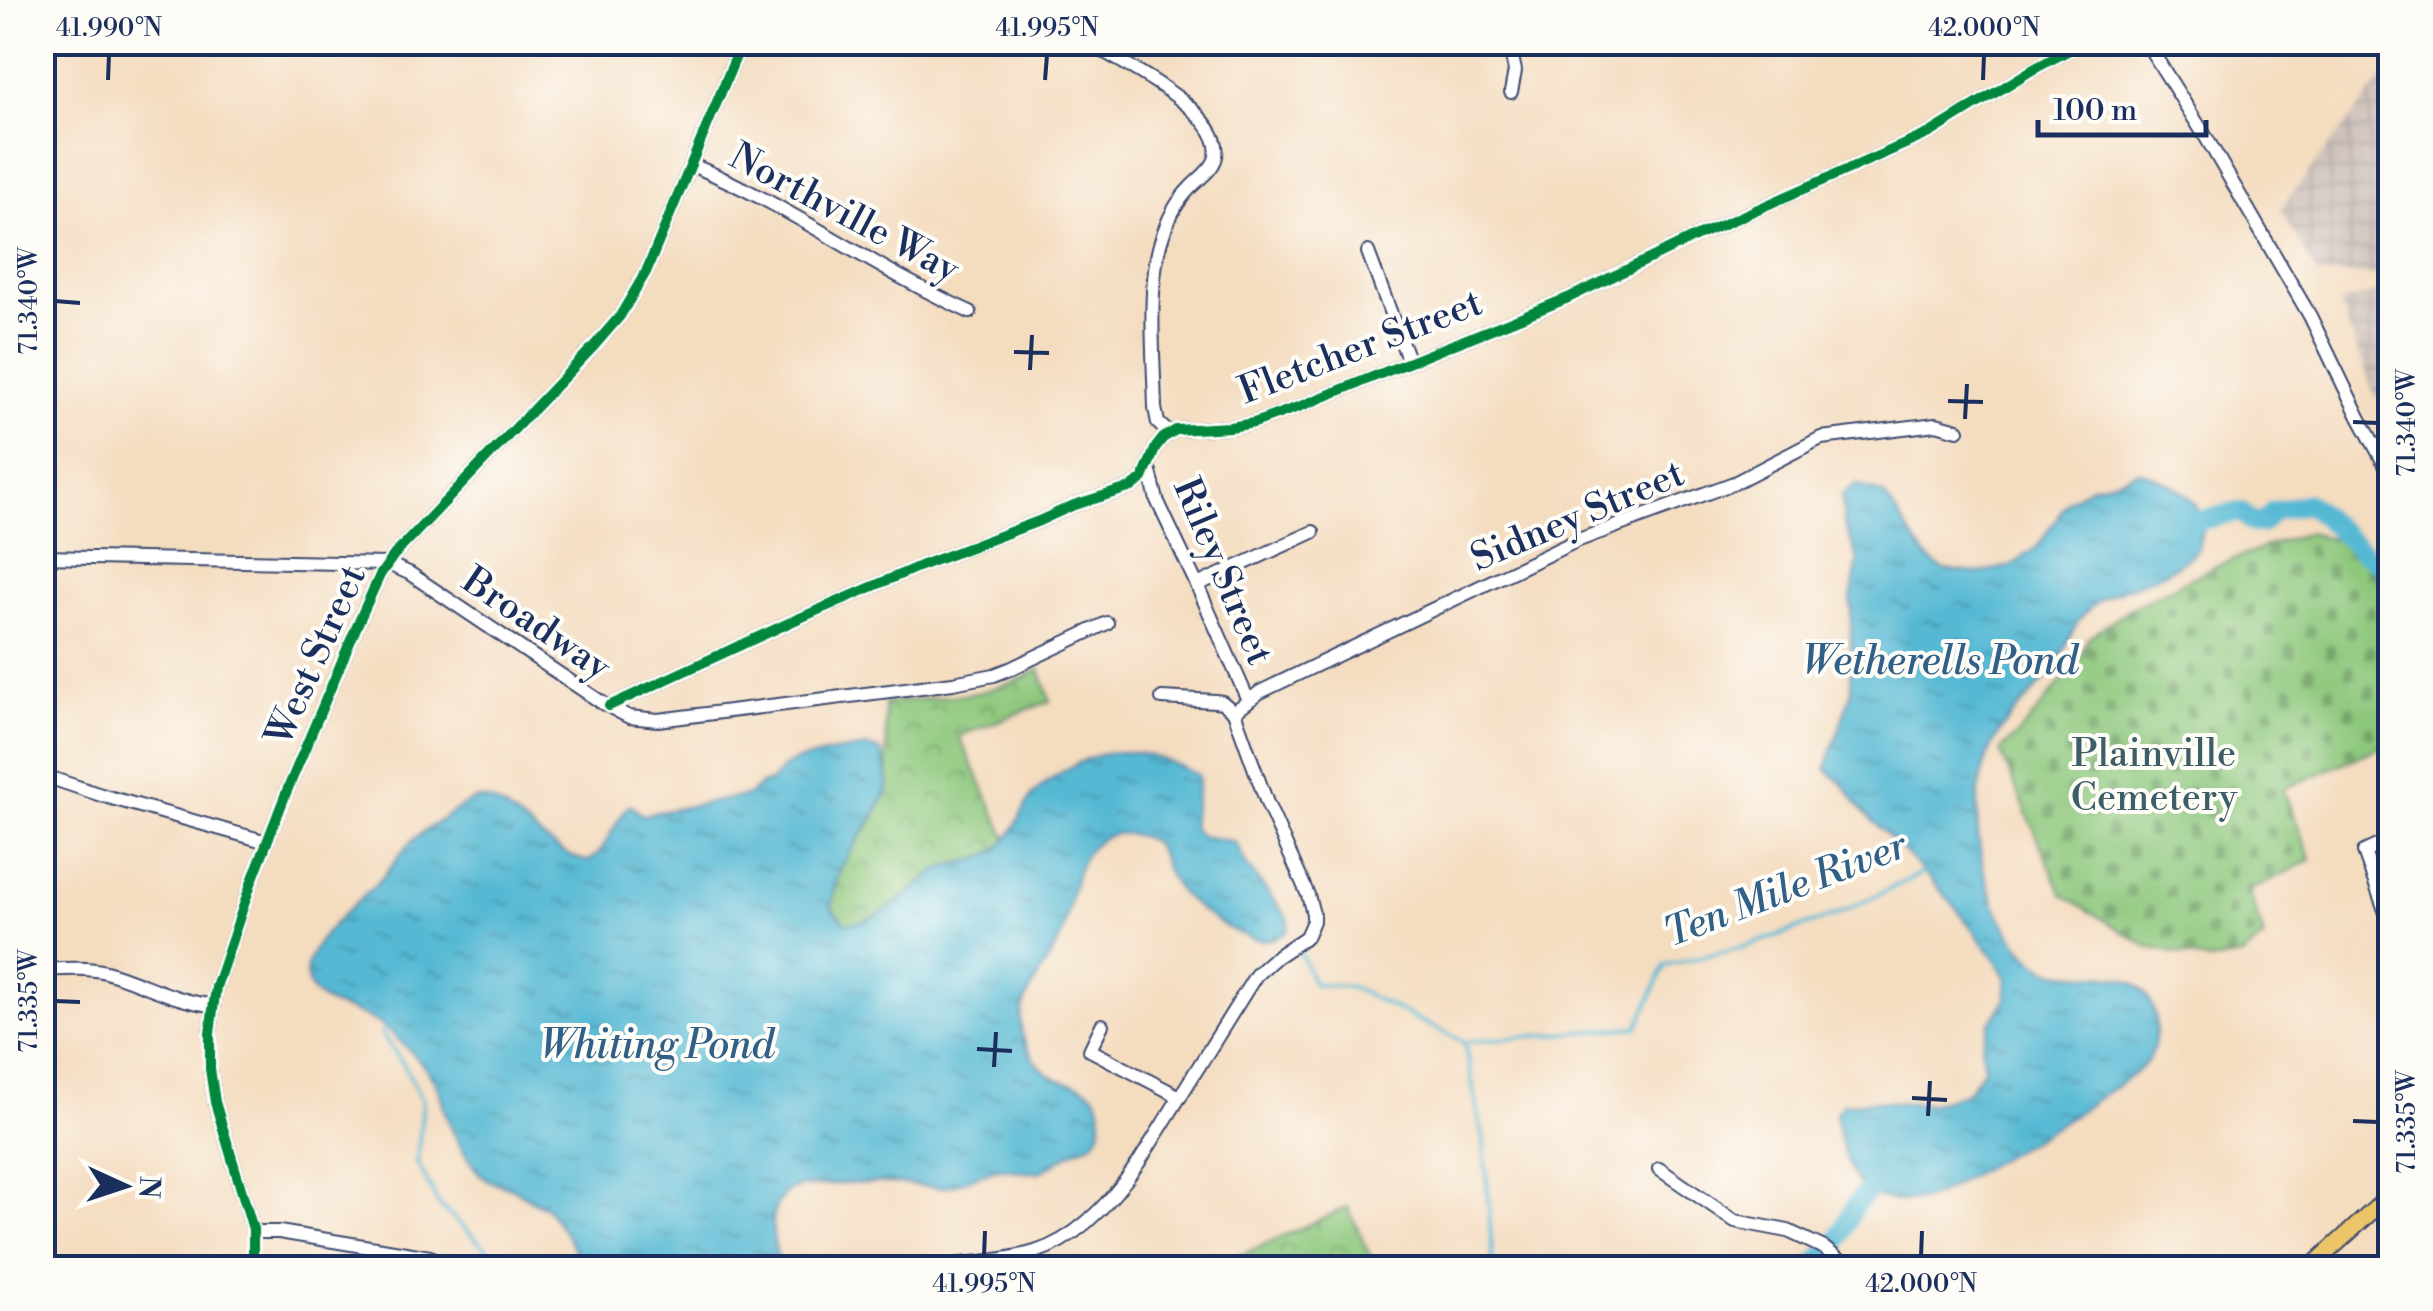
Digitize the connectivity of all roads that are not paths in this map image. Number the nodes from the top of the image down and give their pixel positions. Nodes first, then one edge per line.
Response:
1 (742, 42) edge
2 (1088, 42) edge
3 (1509, 42) edge
4 (2084, 42) edge
5 (2146, 42) edge
6 (1511, 92) dead end
7 (692, 165) junction
8 (1368, 252) dead end
9 (970, 312) dead end
10 (1409, 362) junction
11 (1958, 430) dead end
12 (1169, 433) junction
13 (1148, 464) junction
14 (2390, 474) edge
15 (1314, 532) dead end
16 (42, 557) edge
17 (388, 564) junction
18 (1198, 585) junction
19 (1107, 623) dead end
20 (1162, 698) dead end
21 (1248, 700) junction
22 (609, 706) junction
23 (1234, 712) junction
24 (42, 776) edge
25 (2390, 840) edge
26 (267, 842) junction
27 (2390, 924) edge
28 (42, 970) edge
29 (212, 1005) junction
30 (1102, 1025) dead end
31 (1180, 1097) junction
32 (1659, 1169) dead end
33 (2388, 1201) edge
34 (253, 1232) junction
35 (253, 1268) edge
36 (440, 1268) edge
37 (919, 1268) edge
38 (1849, 1268) edge
39 (2310, 1268) edge

1 - 7 street, West Street
2 - 12 street
3 - 6 street
4 - 10 street, Fletcher Street
5 - 14 street
7 - 9 street, Northville Way
7 - 17 street, West Street
8 - 10 street
10 - 12 street, Fletcher Street
11 - 21 street, Sidney Street
12 - 13 street
13 - 18 street, Riley Street
13 - 22 street
15 - 18 street
16 - 17 street, Broadway
17 - 22 street, Broadway
17 - 26 street, West Street
18 - 21 street, Riley Street
19 - 22 street, Broadway
20 - 23 street
21 - 23 street, Sidney Street
23 - 31 street
24 - 26 street
25 - 27 street
26 - 29 street, West Street
28 - 29 street
29 - 34 street, West Street
30 - 31 street
31 - 37 street
32 - 38 street
33 - 39 main road
34 - 35 street, West Street
34 - 36 street

